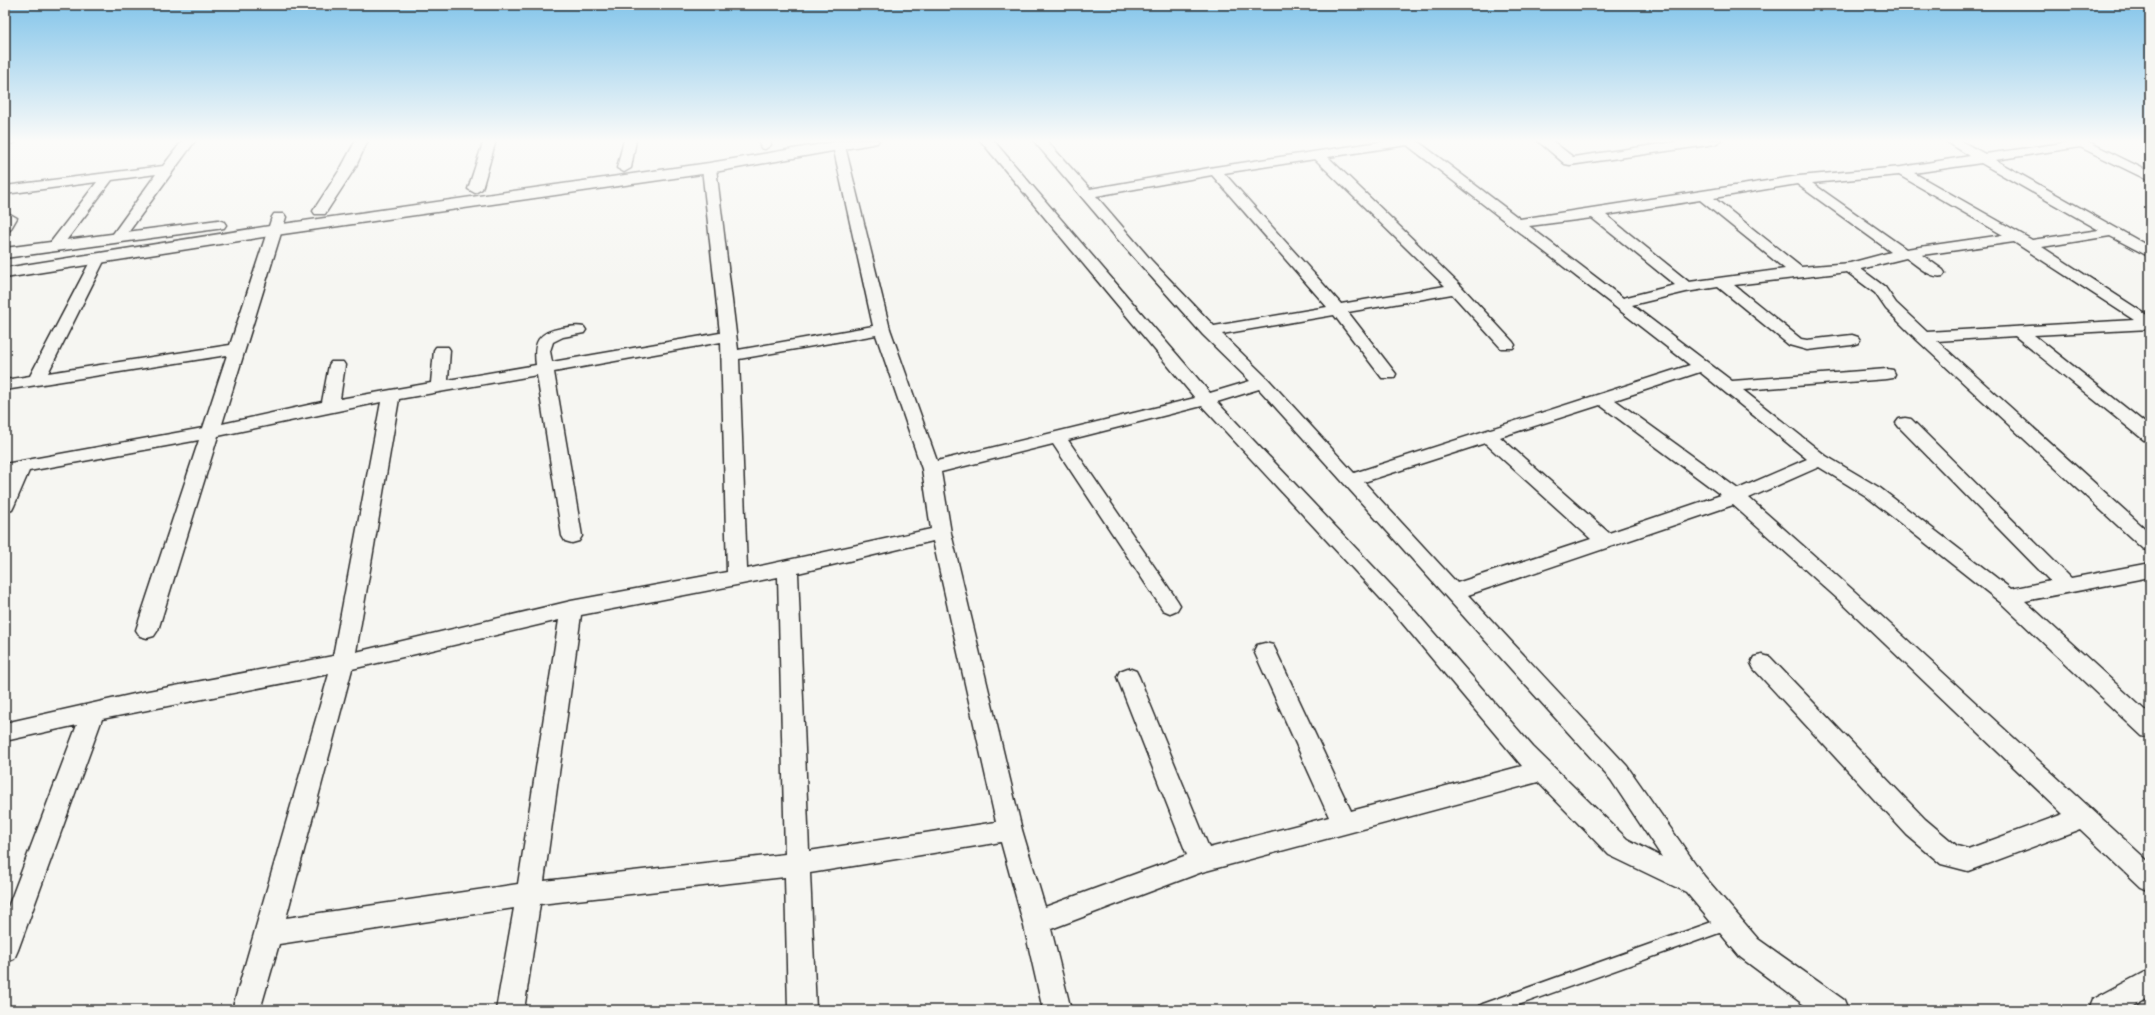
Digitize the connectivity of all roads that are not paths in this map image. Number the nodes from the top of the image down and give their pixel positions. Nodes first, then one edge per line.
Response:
1 (24, 187) edge
2 (99, 187) edge
3 (154, 187) edge
4 (335, 187) edge
5 (487, 187) edge
6 (557, 187) edge
7 (711, 187) edge
8 (849, 187) edge
9 (1026, 187) edge
10 (1081, 187) edge
11 (1122, 187) edge
12 (1230, 187) edge
13 (1351, 187) edge
14 (1468, 187) edge
15 (1751, 187) edge
16 (1810, 187) edge
17 (1930, 187) edge
18 (2033, 187) edge
19 (475, 189) joint
20 (5, 190) edge
21 (1087, 194) junction
22 (1702, 195) junction
23 (320, 211) junction
24 (1596, 213) junction
25 (278, 223) junction
26 (1515, 224) junction
27 (2111, 232) junction
28 (117, 238) junction
29 (2023, 241) junction
30 (54, 246) junction
31 (5, 253) edge
32 (1906, 253) junction
33 (2150, 253) edge
34 (98, 259) junction
35 (1850, 267) junction
36 (1798, 272) junction
37 (5, 273) edge
38 (1938, 273) dead end
39 (1721, 282) junction
40 (1686, 287) junction
41 (1456, 289) junction
42 (1620, 303) junction
43 (1338, 310) junction
44 (2150, 324) edge
45 (882, 329) junction
46 (578, 330) dead end
47 (2018, 331) junction
48 (1210, 332) junction
49 (729, 336) junction
50 (1923, 338) junction
51 (1852, 340) dead end
52 (1507, 345) dead end
53 (237, 349) junction
54 (442, 350) dead end
55 (731, 356) junction
56 (338, 365) dead end
57 (1702, 366) junction
58 (545, 368) junction
59 (1388, 374) dead end
60 (1888, 374) dead end
61 (36, 380) junction
62 (1262, 383) junction
63 (5, 385) edge
64 (1728, 386) junction
65 (439, 387) junction
66 (391, 395) junction
67 (1603, 399) junction
68 (1206, 400) junction
69 (330, 406) junction
70 (1906, 423) dead end
71 (210, 432) junction
72 (1488, 436) junction
73 (2150, 436) edge
74 (1057, 437) junction
75 (1820, 460) junction
76 (14, 468) edge
77 (931, 469) junction
78 (1351, 480) junction
79 (1736, 497) junction
80 (5, 506) edge
81 (941, 534) junction
82 (572, 536) dead end
83 (1606, 541) junction
84 (2150, 544) edge
85 (788, 568) junction
86 (2150, 570) edge
87 (737, 578) junction
88 (2066, 586) junction
89 (1454, 592) junction
90 (2007, 597) junction
91 (1170, 605) dead end
92 (571, 609) junction
93 (147, 630) dead end
94 (1265, 651) dead end
95 (1762, 662) dead end
96 (343, 663) junction
97 (1128, 676) dead end
98 (93, 713) junction
99 (2150, 729) edge
100 (5, 732) edge
101 (1542, 771) junction
102 (2083, 817) junction
103 (1344, 823) junction
104 (1010, 830) junction
105 (1202, 861) junction
106 (798, 864) junction
107 (2150, 879) edge
108 (1695, 884) junction
109 (529, 894) junction
110 (1036, 922) junction
111 (1728, 923) junction
112 (269, 933) junction
113 (5, 950) edge
114 (2150, 982) edge
115 (246, 1010) edge
116 (510, 1010) edge
117 (802, 1010) edge
118 (1058, 1010) edge
119 (1485, 1010) edge
120 (1834, 1010) edge
121 (2102, 1010) edge

1 - 20 street
2 - 30 street
3 - 28 street
4 - 23 street
5 - 19 street
6 - 25 street
7 - 49 street
8 - 45 street
9 - 68 street
10 - 21 street
11 - 21 street
12 - 43 street
13 - 41 street
14 - 26 street
15 - 22 street
16 - 32 street
17 - 29 street
18 - 27 street
19 - 23 street
21 - 48 street
22 - 24 street
22 - 36 street
23 - 25 street
24 - 26 street
24 - 40 street
25 - 28 street
25 - 34 street
25 - 53 street
26 - 42 street
27 - 29 street
27 - 33 street
28 - 30 street
29 - 32 street
29 - 44 street
30 - 31 street
32 - 35 street
32 - 38 street
34 - 37 street
34 - 61 street
35 - 36 street
35 - 50 street
36 - 39 street
39 - 40 street
39 - 51 street
40 - 42 street
41 - 43 street
41 - 52 street
42 - 57 street
43 - 48 street
43 - 59 street
44 - 47 street
45 - 55 street
45 - 77 street
46 - 58 street
47 - 50 street
47 - 73 street
48 - 62 street
49 - 55 street
49 - 58 street
50 - 84 street
53 - 61 street
53 - 71 street
54 - 65 street
55 - 87 street
56 - 69 street
57 - 64 street
57 - 67 street
58 - 65 street
58 - 82 street
60 - 64 street
61 - 63 street
62 - 68 street
62 - 78 street
64 - 75 street
65 - 66 street
66 - 69 street
66 - 96 street
67 - 72 street
67 - 79 street
68 - 74 street
68 - 101 street
69 - 71 street
70 - 88 street
71 - 76 street
71 - 93 street
72 - 78 street
72 - 83 street
74 - 77 street
74 - 91 street
75 - 79 street
75 - 90 street
76 - 80 street
77 - 81 street
78 - 89 street
79 - 83 street
79 - 102 street
81 - 85 street
81 - 104 street
83 - 89 street
85 - 87 street
85 - 106 street
86 - 88 street
87 - 92 street
88 - 90 street
89 - 108 street
90 - 99 street
92 - 96 street
92 - 109 street
94 - 103 street
95 - 102 street
96 - 98 street
96 - 112 street
97 - 105 street
98 - 100 street
98 - 113 street
101 - 103 street
101 - 108 street
102 - 107 street
103 - 105 street
104 - 106 street
104 - 110 street
105 - 110 street
106 - 109 street
106 - 117 street
108 - 111 street
109 - 112 street
109 - 116 street
110 - 118 street
111 - 119 lane
111 - 120 street
112 - 115 street
114 - 121 street

